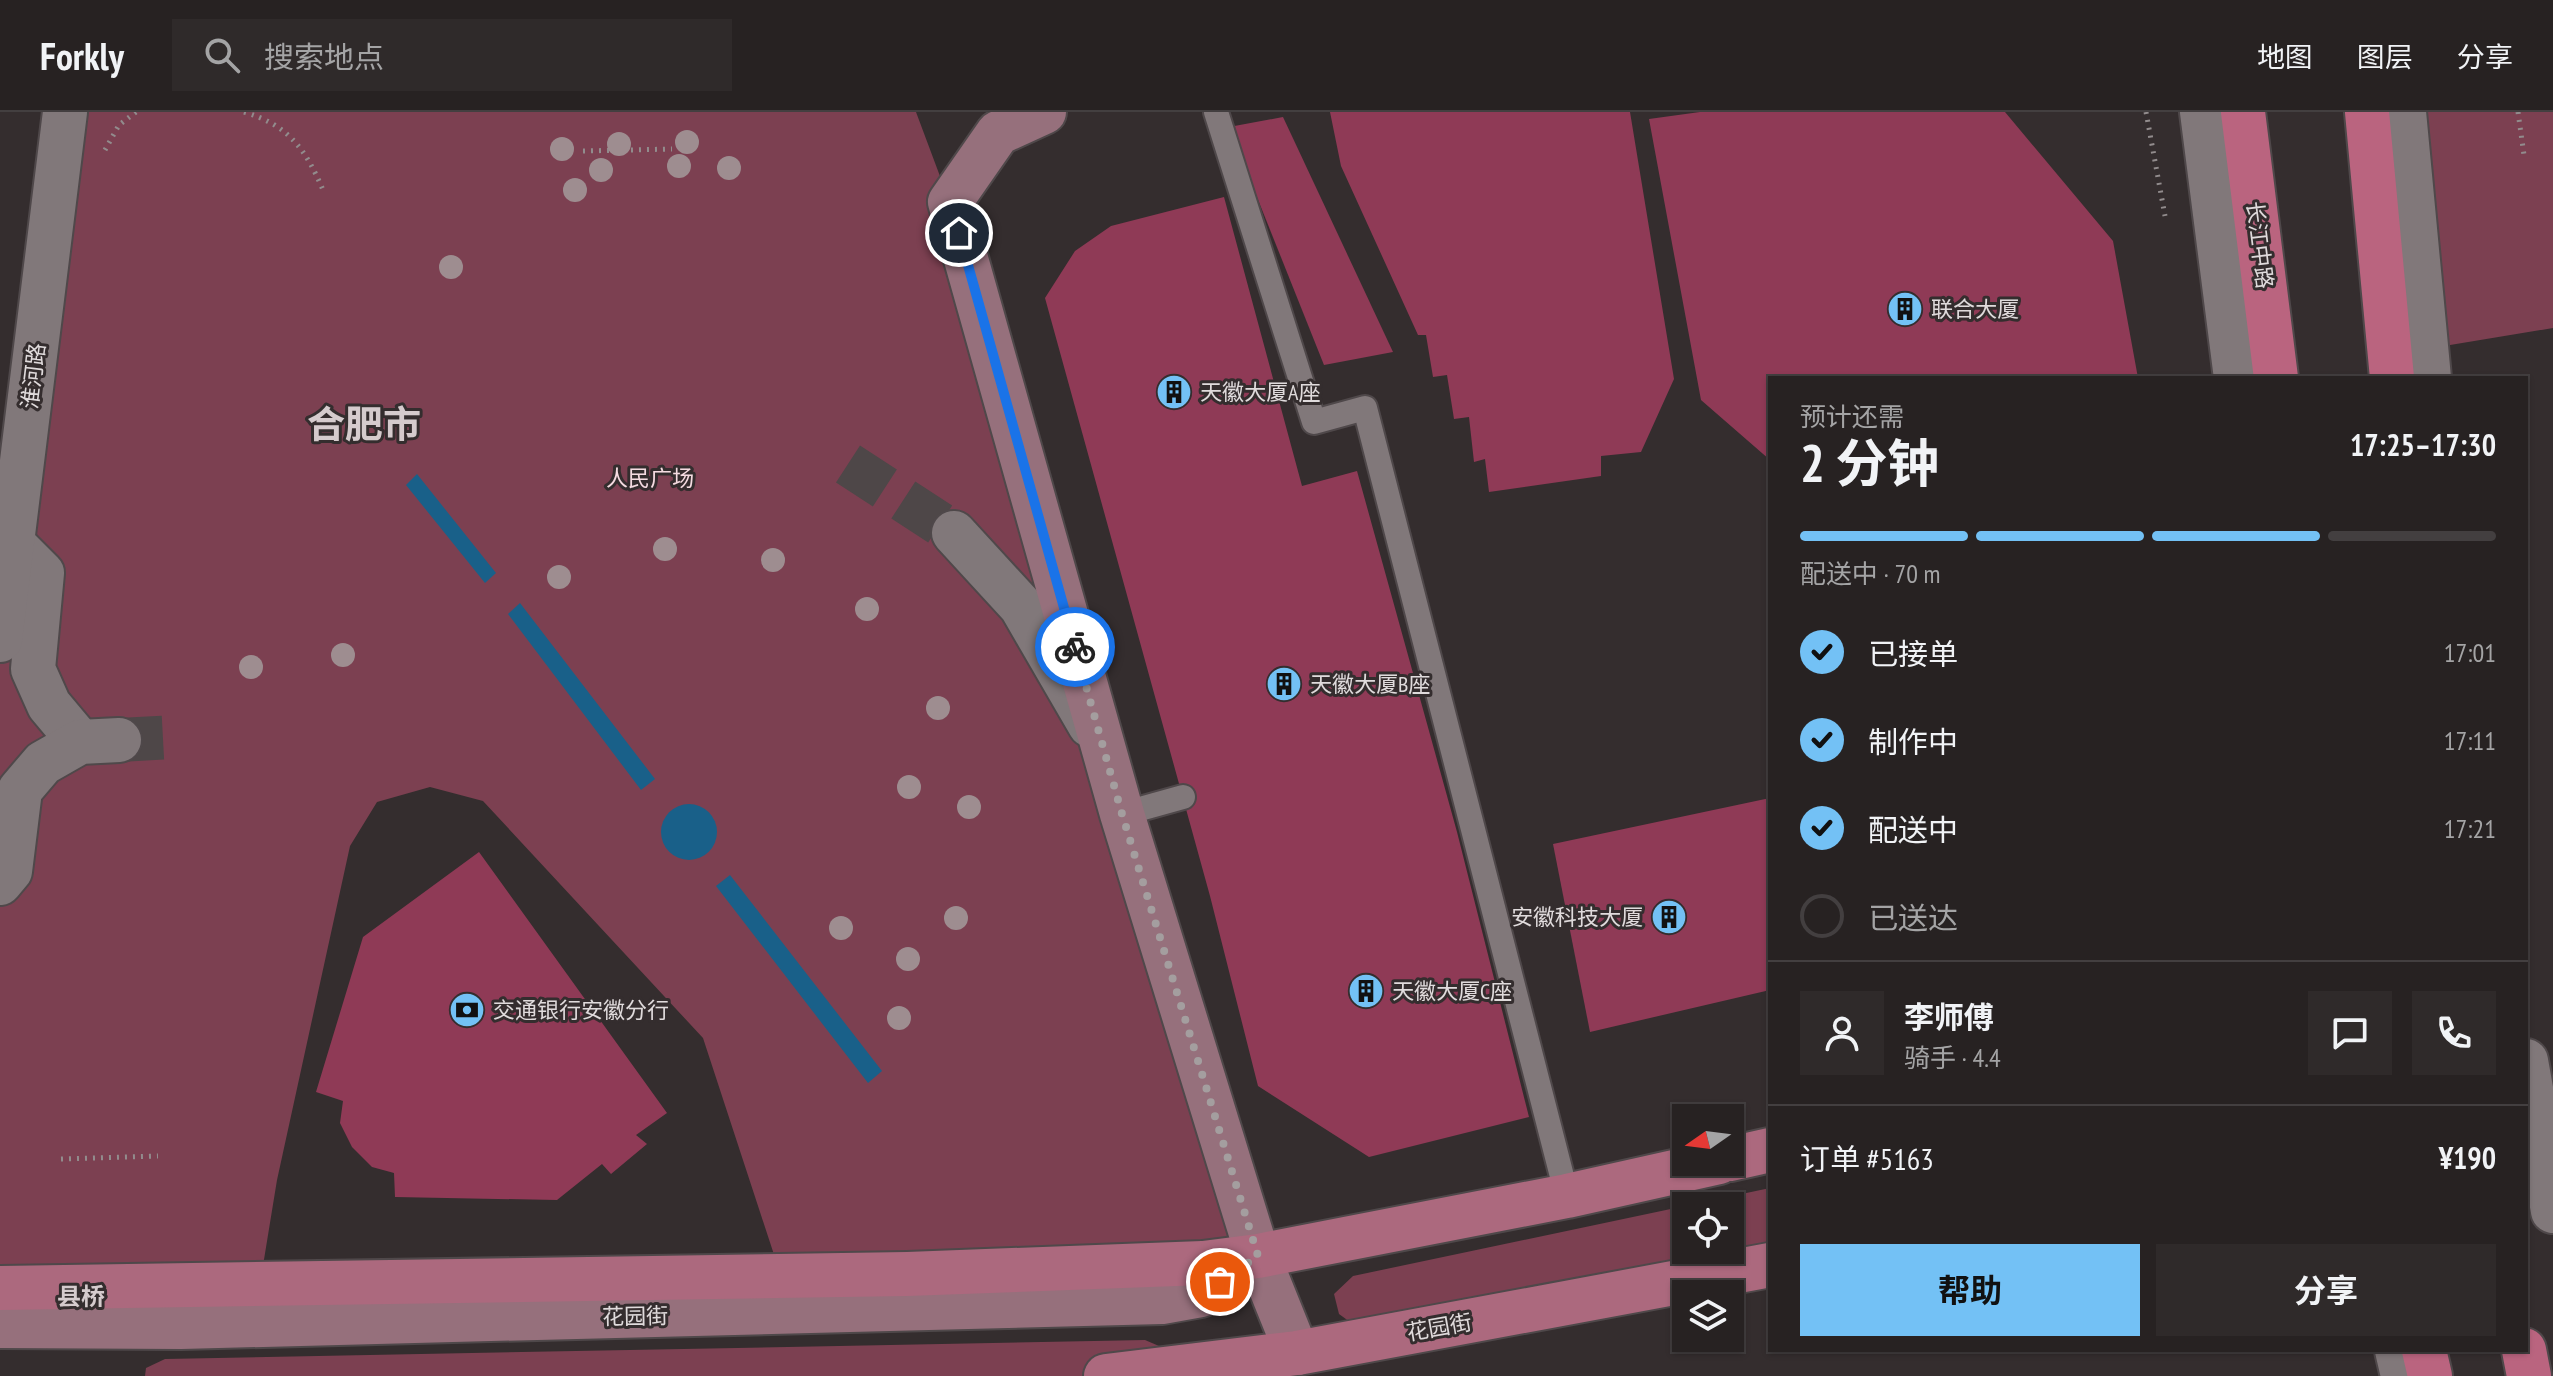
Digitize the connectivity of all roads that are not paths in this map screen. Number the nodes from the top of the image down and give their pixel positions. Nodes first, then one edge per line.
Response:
1 (65, 112) edge
2 (1044, 112) edge
3 (1216, 112) edge
4 (2202, 112) edge
5 (2243, 112) edge
6 (2367, 112) edge
7 (2404, 112) edge
8 (2236, 376) edge
9 (2276, 376) edge
10 (2392, 376) edge
11 (2429, 376) edge
12 (954, 533) tunnel mouth
13 (12, 543) junction
14 (0, 640) edge
15 (1105, 752) junction
16 (1183, 797) dead end
17 (1122, 814) junction
18 (0, 883) edge
19 (2528, 1072) edge
20 (1768, 1150) edge
21 (1744, 1156) edge
22 (1672, 1173) edge
23 (1567, 1196) junction
24 (2553, 1211) edge
25 (1258, 1256) junction
26 (1768, 1265) edge
27 (0, 1288) edge
28 (0, 1326) edge
29 (2397, 1352) edge
30 (2424, 1352) edge
31 (2524, 1352) edge
32 (1300, 1364) edge
33 (1106, 1376) edge
34 (2403, 1376) edge
35 (2430, 1376) edge
36 (2529, 1376) edge

1 - 13 street, 淮河路
2 - 15 main road
3 - 23 lane
4 - 8 street
5 - 9 highway, 长江中路
6 - 10 highway
7 - 11 street
12 - 15 street
13 - 14 street, 淮河路
13 - 18 street
15 - 17 main road
16 - 17 lane
17 - 25 main road
19 - 24 street
20 - 21 main road
22 - 23 main road, 花园街
23 - 25 main road, 花园街
25 - 27 main road, 花园街
25 - 28 main road, 花园街
25 - 32 main road
26 - 32 main road, 花园街
29 - 34 street
30 - 35 highway
31 - 36 highway
32 - 33 main road, 花园街

